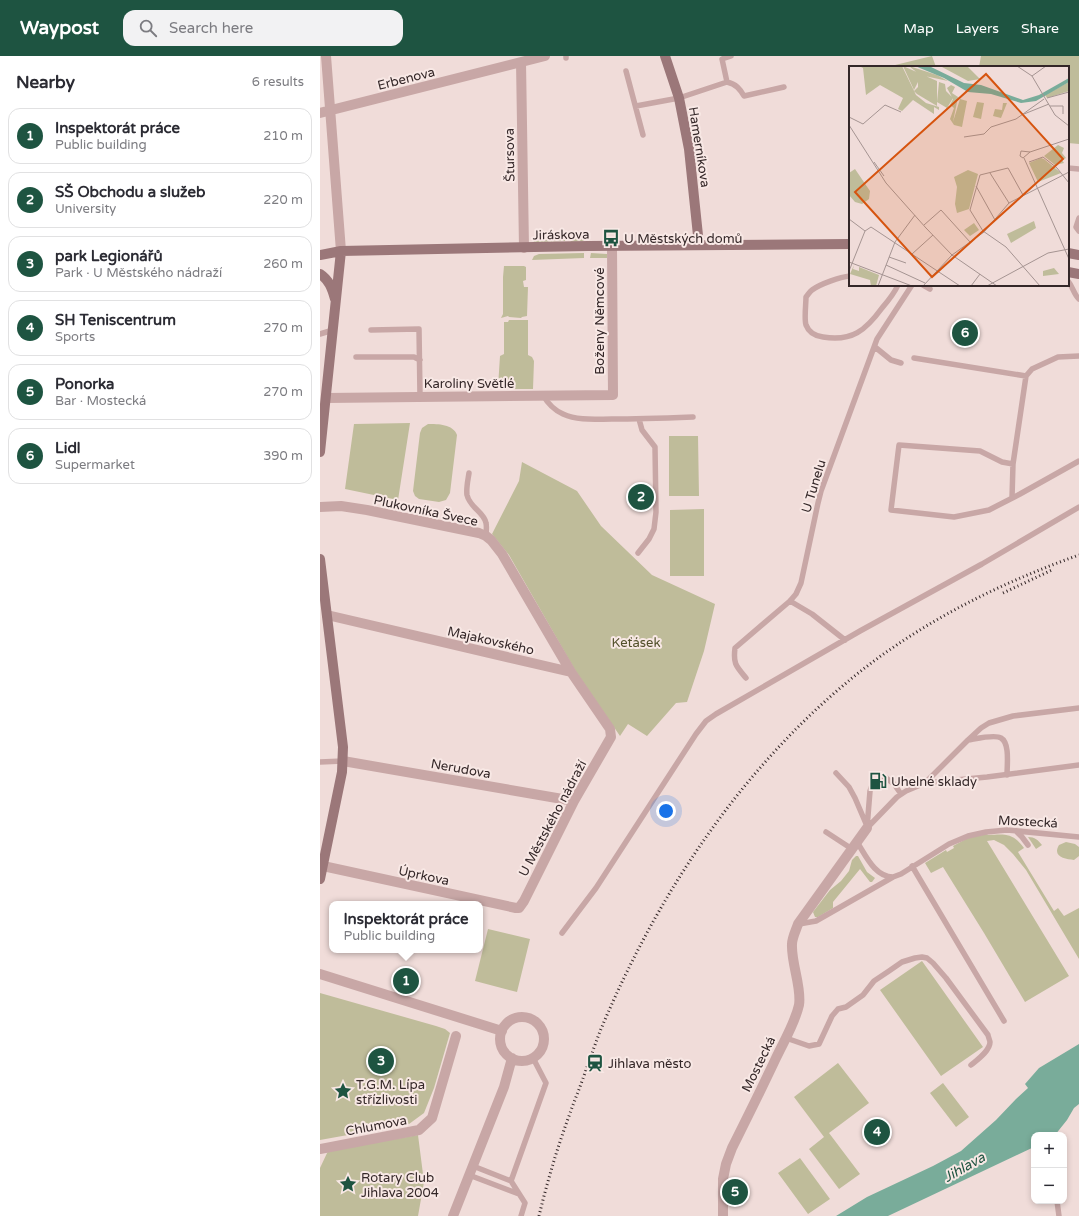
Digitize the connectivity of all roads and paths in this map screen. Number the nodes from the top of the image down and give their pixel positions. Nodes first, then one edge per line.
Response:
1 (326, 56) edge
2 (545, 56) edge
3 (665, 56) edge
4 (731, 56) edge
5 (521, 62) junction
6 (626, 71) dead end
7 (727, 82) junction
8 (784, 87) dead end
9 (679, 98) junction
10 (636, 106) junction
11 (331, 110) junction
12 (320, 113) edge
13 (643, 135) dead end
14 (1069, 168) edge
15 (1079, 169) edge
16 (1079, 218) edge
17 (1077, 229) edge
18 (849, 244) edge
19 (699, 245) junction
20 (612, 246) junction
21 (524, 248) junction
22 (341, 251) junction
23 (1069, 253) edge
24 (320, 255) edge
25 (1079, 255) edge
26 (1069, 272) edge
27 (320, 274) edge
28 (1079, 274) edge
29 (849, 276) edge
30 (1069, 283) edge
31 (898, 286) edge
32 (911, 286) edge
33 (925, 286) edge
34 (930, 289) dead end
35 (1079, 299) edge
36 (336, 303) junction
37 (333, 330) junction
38 (371, 330) dead end
39 (320, 334) edge
40 (875, 347) junction
41 (1079, 356) edge
42 (356, 357) dead end
43 (914, 358) dead end
44 (420, 360) junction
45 (901, 364) dead end
46 (1026, 376) junction
47 (612, 395) joint
48 (420, 396) junction
49 (543, 396) junction
50 (326, 398) junction
51 (693, 417) dead end
52 (639, 419) junction
53 (320, 452) edge
54 (1079, 461) edge
55 (1014, 464) junction
56 (469, 473) dead end
57 (1012, 498) junction
58 (320, 507) edge
59 (1079, 507) edge
60 (486, 536) junction
61 (638, 553) dead end
62 (320, 559) edge
63 (790, 601) junction
64 (327, 615) junction
65 (845, 640) junction
66 (571, 672) junction
67 (746, 678) dead end
68 (1079, 708) edge
69 (968, 740) junction
70 (343, 761) junction
71 (320, 762) edge
72 (1079, 765) edge
73 (836, 773) dead end
74 (1007, 774) junction
75 (925, 783) junction
76 (901, 794) junction
77 (574, 800) junction
78 (867, 828) junction
79 (1016, 831) junction
80 (826, 832) dead end
81 (1079, 837) edge
82 (1028, 845) dead end
83 (855, 846) junction
84 (323, 866) junction
85 (912, 866) junction
86 (893, 877) junction
87 (320, 879) edge
88 (519, 908) joint
89 (798, 924) junction
90 (562, 933) dead end
91 (320, 974) edge
92 (1004, 1021) dead end
93 (502, 1031) junction
94 (456, 1036) dead end
95 (786, 1038) junction
96 (533, 1058) junction
97 (516, 1060) junction
98 (971, 1065) dead end
99 (320, 1149) edge
100 (471, 1170) junction
101 (511, 1181) junction
102 (520, 1195) junction
103 (1057, 1204) edge
104 (722, 1215) edge
105 (453, 1216) edge
106 (521, 1216) edge
107 (1059, 1216) edge

1 - 11 street
2 - 5 street, Erbenova
3 - 9 street, Hamerníkova
4 - 7 lane
5 - 11 street, Erbenova
5 - 21 street, Štursova
6 - 10 lane
7 - 8 lane
7 - 9 lane
9 - 10 lane
9 - 19 street, Hamerníkova
10 - 13 lane
11 - 12 street, Erbenova
11 - 22 street
14 - 15 lane
16 - 17 lane
18 - 19 street, Jiráskova
19 - 20 street, Jiráskova
20 - 21 street, Jiráskova
20 - 47 street, Boženy Němcové
21 - 22 street, Jiráskova
22 - 24 street, Jiráskova
22 - 36 street
23 - 25 street
26 - 28 street
27 - 36 street
29 - 31 lane
30 - 35 lane
32 - 40 lane, U Tunelu
33 - 34 lane
36 - 37 street
37 - 39 lane
37 - 50 street
38 - 44 lane
40 - 45 lane
40 - 63 lane, U Tunelu
41 - 46 lane
42 - 44 lane
43 - 46 lane
44 - 48 lane
46 - 55 lane
47 - 49 street, Karoliny Světlé
48 - 49 street, Karoliny Světlé
48 - 50 street, Karoliny Světlé
49 - 52 lane
50 - 53 street
51 - 52 lane
52 - 61 lane
54 - 57 lane
55 - 57 lane
55 - 57 lane
56 - 60 lane
58 - 60 street, Plukovníka Švece
59 - 65 lane
60 - 66 street, Plukovníka Švece
62 - 64 street
63 - 65 lane
63 - 67 lane, U Tunelu
64 - 66 street, Majakovského
64 - 70 street
65 - 90 lane
66 - 77 street, U Městského nádraží
68 - 69 lane
69 - 74 lane
69 - 75 lane
70 - 71 lane
70 - 77 street, Nerudova
70 - 84 street
72 - 74 lane
73 - 78 lane
74 - 75 lane
75 - 76 lane
76 - 78 lane
76 - 78 lane
77 - 88 street, U Městského nádraží
78 - 83 street, Mostecká
79 - 81 lane, Mostecká
79 - 82 lane
79 - 85 lane, Mostecká
80 - 83 lane
83 - 86 lane
83 - 89 street, Mostecká
84 - 87 street
84 - 88 street, Úprkova
85 - 86 lane, Mostecká
85 - 92 lane
86 - 89 lane, Mostecká
89 - 95 street, Mostecká
91 - 93 street
93 - 96 street
93 - 97 street
94 - 99 street, Chlumova
95 - 98 lane
95 - 104 street, Mostecká
96 - 97 street
96 - 101 lane
97 - 100 street
100 - 101 lane
100 - 102 lane
100 - 105 street
101 - 102 lane
102 - 106 lane
103 - 107 lane

